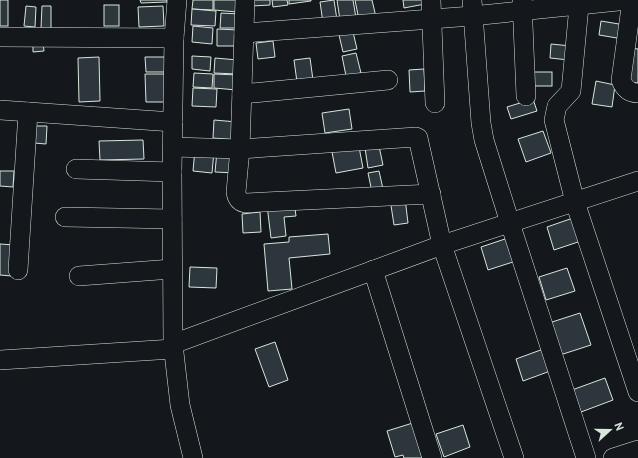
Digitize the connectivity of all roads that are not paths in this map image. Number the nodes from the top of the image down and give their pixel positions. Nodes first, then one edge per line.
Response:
1 (177, 0) edge
2 (245, 0) edge
3 (431, 0) edge
4 (628, 0) edge
5 (632, 0) edge
6 (523, 5) edge
7 (579, 6) junction
8 (472, 8) edge
9 (432, 19) junction
10 (244, 33) junction
11 (0, 37) edge
12 (174, 38) junction
13 (388, 80) dead end
14 (638, 93) edge
15 (242, 94) junction
16 (526, 96) dead end
17 (435, 103) dead end
18 (0, 110) edge
19 (28, 112) junction
20 (174, 122) junction
21 (173, 147) junction
22 (240, 149) junction
23 (76, 169) dead end
24 (172, 172) junction
25 (638, 181) edge
26 (431, 194) junction
27 (575, 202) junction
28 (65, 217) dead end
29 (172, 219) junction
30 (510, 223) junction
31 (442, 245) junction
32 (172, 269) junction
33 (18, 270) dead end
34 (372, 270) junction
35 (79, 276) dead end
36 (173, 346) junction
37 (0, 360) edge
38 (638, 392) edge
39 (638, 450) edge
40 (193, 458) edge
41 (432, 458) edge
42 (514, 458) edge
43 (586, 458) edge
44 (613, 458) edge

1 - 12 street
2 - 10 street
3 - 9 street
4 - 7 street
5 - 14 street
6 - 7 street
6 - 8 street
6 - 16 street
7 - 27 street
8 - 9 street
8 - 30 street
9 - 10 street
9 - 17 street
10 - 15 street
11 - 12 street
12 - 20 street
13 - 15 street
15 - 22 street
18 - 19 street
19 - 20 street
19 - 33 street
20 - 21 street
21 - 22 street
21 - 24 street
22 - 26 street
22 - 26 street
23 - 24 street
24 - 29 street
25 - 27 street
26 - 31 street
27 - 30 street
27 - 38 street
28 - 29 street
29 - 32 street
30 - 31 street
30 - 43 street
31 - 34 street
31 - 42 street
32 - 35 street
32 - 36 street
34 - 36 street
34 - 41 street
36 - 37 street
36 - 40 street
39 - 44 street

